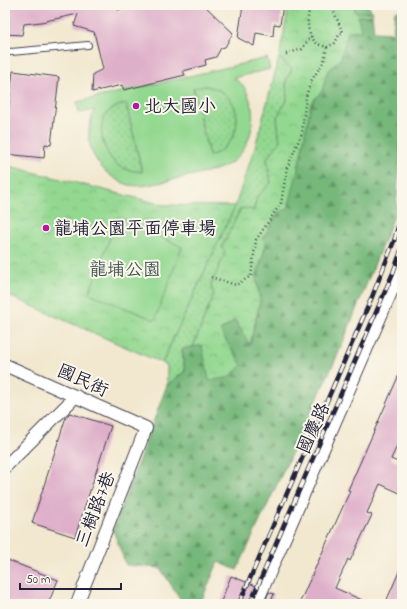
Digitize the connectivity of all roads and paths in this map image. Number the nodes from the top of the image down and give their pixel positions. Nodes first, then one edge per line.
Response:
1 (311, 5) edge
2 (331, 5) edge
3 (311, 36) junction
4 (88, 44) dead end
5 (327, 47) junction
6 (5, 51) edge
7 (286, 54) dead end
8 (402, 266) edge
9 (211, 277) dead end
10 (5, 365) edge
11 (76, 396) junction
12 (146, 428) joint
13 (5, 467) edge
14 (77, 604) edge
15 (256, 604) edge

1 - 3 path
2 - 5 path
3 - 5 path
3 - 7 path
4 - 6 lane
5 - 9 path
8 - 15 street, 國慶路
10 - 11 street, 國民街
11 - 12 street, 國民街
11 - 13 street
12 - 14 street, 三樹路7巷

